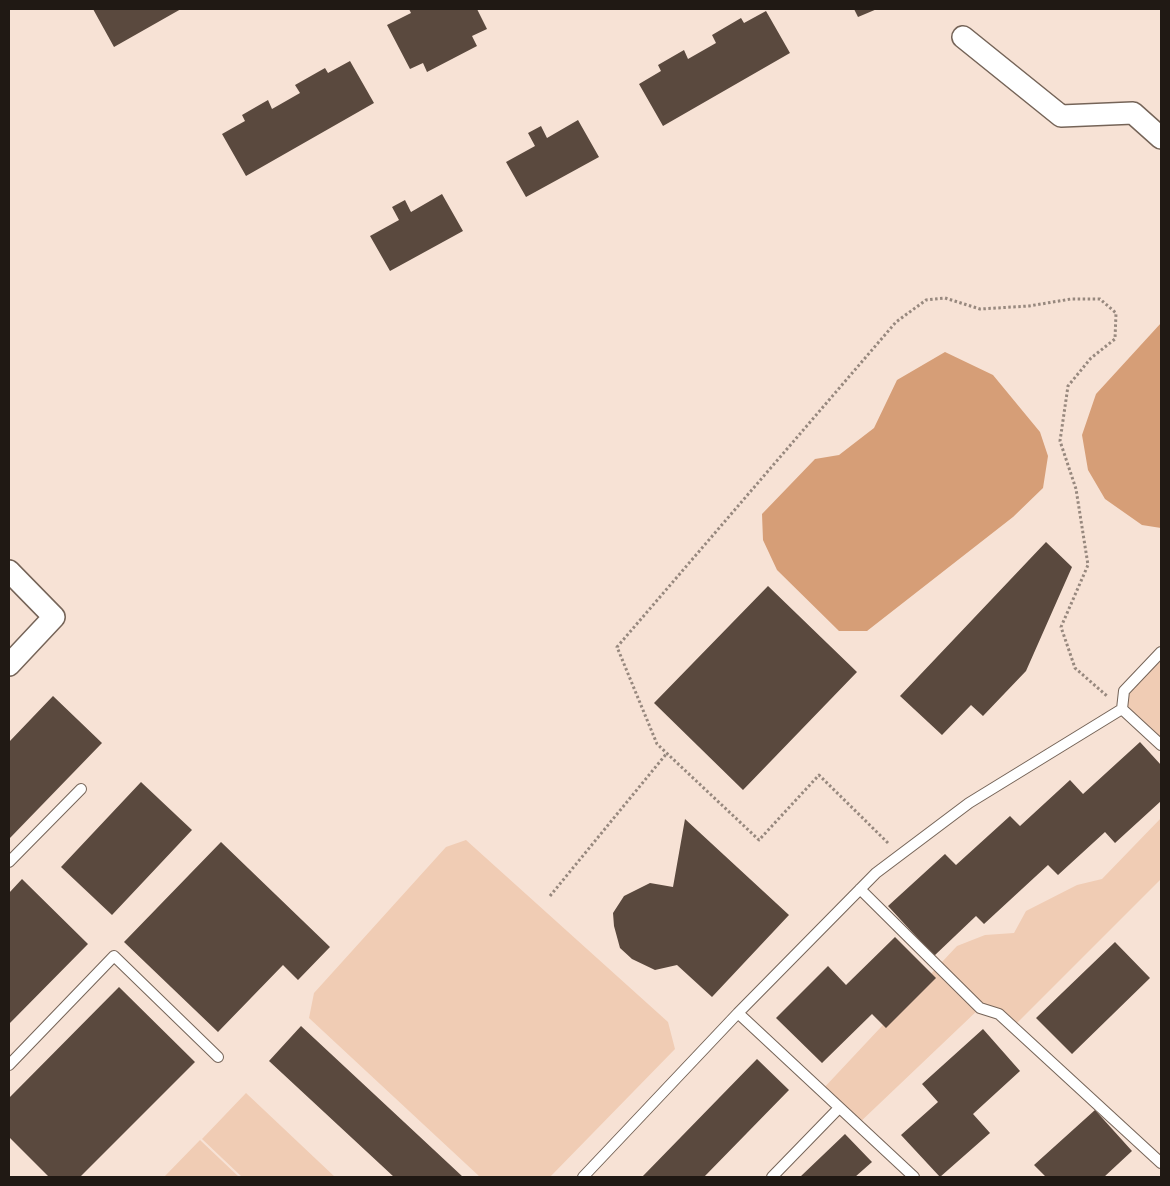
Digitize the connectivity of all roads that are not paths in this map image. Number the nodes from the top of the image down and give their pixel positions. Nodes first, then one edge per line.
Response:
1 (963, 37) dead end
2 (1161, 138) edge
3 (9, 571) edge
4 (1161, 652) edge
5 (9, 665) edge
6 (1122, 709) junction
7 (1161, 745) edge
8 (80, 789) dead end
9 (9, 862) edge
10 (860, 888) junction
11 (738, 1014) junction
12 (218, 1057) dead end
13 (9, 1065) edge
14 (839, 1108) junction
15 (1161, 1163) edge
16 (583, 1177) edge
17 (772, 1177) edge
18 (914, 1177) edge

1 - 2 street
3 - 5 street
4 - 6 lane
6 - 7 lane
6 - 10 lane
8 - 9 lane
10 - 11 lane
10 - 15 lane
11 - 14 lane
11 - 16 lane
12 - 13 lane
14 - 17 lane
14 - 18 lane

